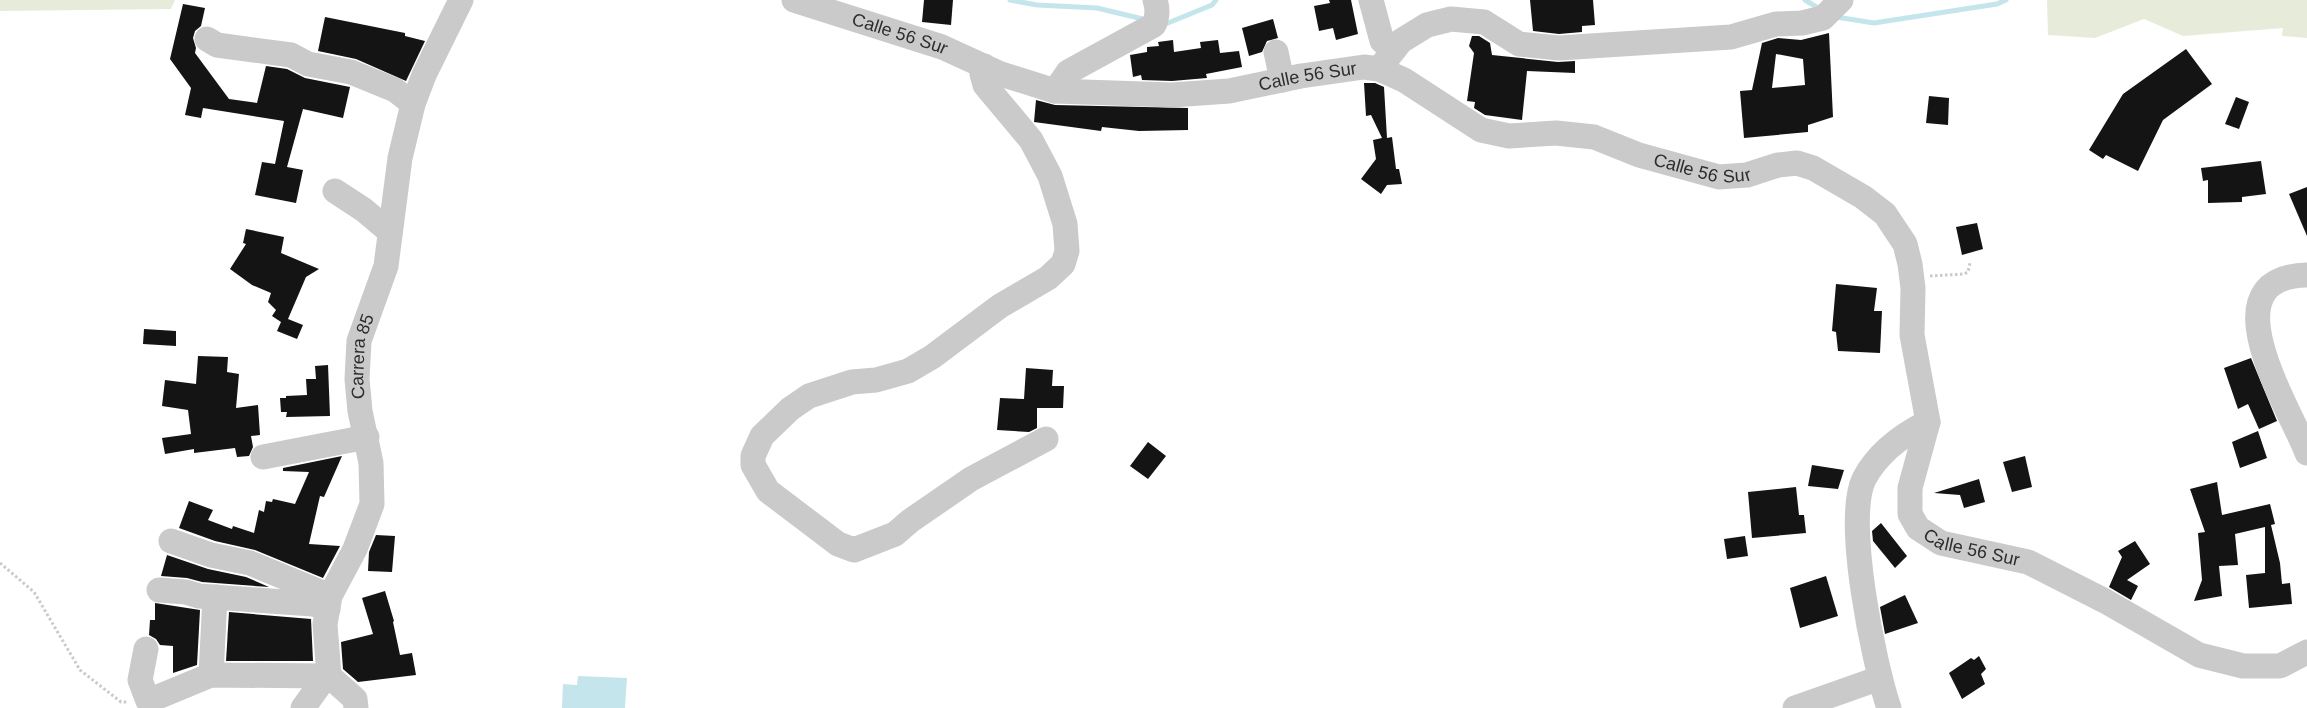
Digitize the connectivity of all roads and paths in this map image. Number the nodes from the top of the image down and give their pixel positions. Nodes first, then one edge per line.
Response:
1 (462, 0) edge
2 (794, 0) edge
3 (1155, 0) edge
4 (1371, 0) edge
5 (1834, 8) edge
6 (207, 39) dead end
7 (1394, 50) junction
8 (1276, 52) dead end
9 (984, 66) junction
10 (1379, 69) junction
11 (1282, 80) junction
12 (1055, 91) junction
13 (413, 104) junction
14 (335, 191) dead end
15 (390, 232) junction
16 (1970, 263) dead end
17 (2307, 275) edge
18 (1912, 277) junction
19 (1928, 422) junction
20 (366, 437) junction
21 (1046, 439) dead end
22 (2307, 453) edge
23 (263, 457) dead end
24 (171, 541) dead end
25 (0, 563) edge
26 (159, 590) dead end
27 (216, 596) junction
28 (329, 603) junction
29 (146, 649) dead end
30 (2307, 652) edge
31 (211, 675) junction
32 (329, 676) junction
33 (1880, 678) junction
34 (148, 700) junction
35 (303, 708) edge
36 (356, 708) edge
37 (1795, 708) edge
38 (1889, 708) edge

1 - 13 street, Carrera 85
2 - 9 street, Calle 56 Sur
3 - 12 street
4 - 7 street
5 - 7 street
6 - 13 street
7 - 10 street
8 - 11 street
9 - 12 street, Calle 56 Sur
9 - 21 street
10 - 11 street, Calle 56 Sur
10 - 18 street, Calle 56 Sur
11 - 12 street, Calle 56 Sur
13 - 15 street, Carrera 85
14 - 15 street
15 - 20 street, Carrera 85
16 - 18 path
17 - 22 street
18 - 19 street, Calle 56 Sur
19 - 30 street, Calle 56 Sur
19 - 33 street
20 - 23 street
20 - 28 street, Carrera 85
24 - 28 street
25 - 34 path
26 - 27 street
27 - 28 street
27 - 31 street
28 - 32 street, Carrera 85
29 - 34 street
31 - 32 street
31 - 34 street
32 - 35 street
32 - 36 street
33 - 37 street
33 - 38 street

